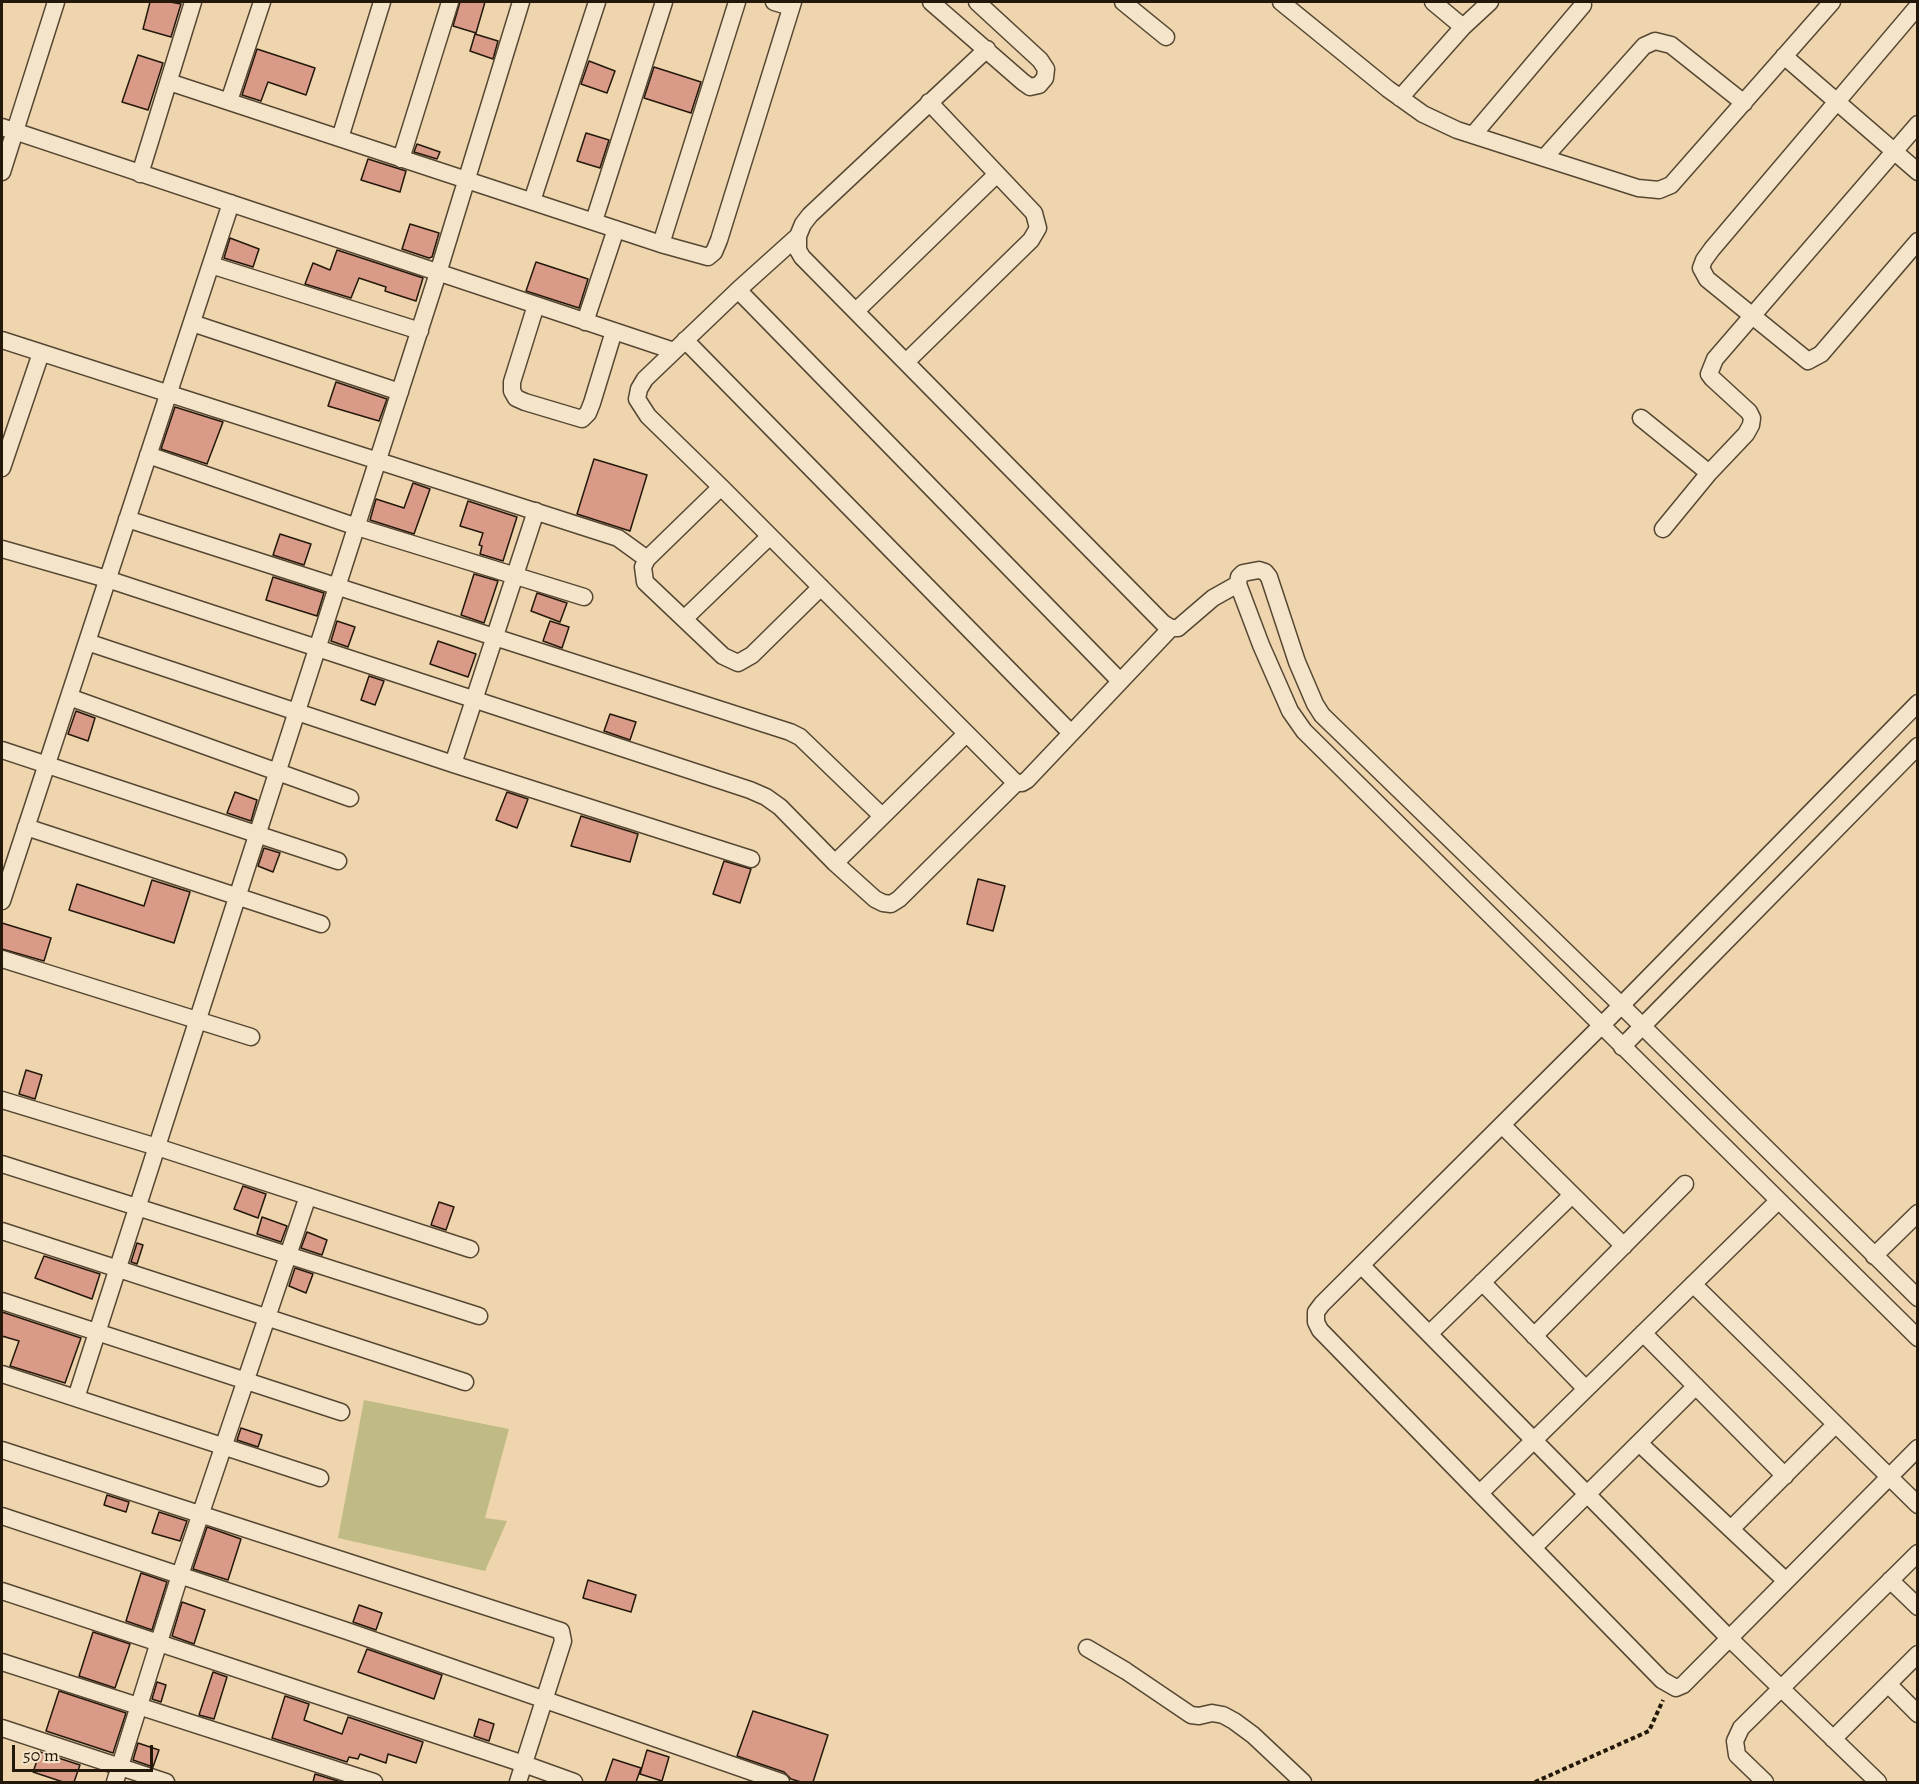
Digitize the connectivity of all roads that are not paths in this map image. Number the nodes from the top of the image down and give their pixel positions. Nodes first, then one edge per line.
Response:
1 (56, 2) edge
2 (193, 2) edge
3 (262, 2) edge
4 (382, 2) edge
5 (450, 2) edge
6 (521, 2) edge
7 (597, 2) edge
8 (664, 2) edge
9 (737, 2) edge
10 (774, 2) edge
11 (931, 2) edge
12 (977, 2) edge
13 (1123, 2) edge
14 (1281, 2) edge
15 (1434, 2) edge
16 (1490, 2) edge
17 (1832, 2) edge
18 (792, 4) edge
19 (1583, 5) dead end
20 (1917, 6) edge
21 (1463, 27) junction
22 (1166, 37) dead end
23 (987, 49) junction
24 (1784, 56) junction
25 (169, 82) junction
26 (1400, 98) junction
27 (229, 101) junction
28 (929, 102) junction
29 (1837, 102) junction
30 (1743, 103) junction
31 (1917, 124) edge
32 (8, 129) edge
33 (1473, 135) junction
34 (340, 138) junction
35 (1894, 152) junction
36 (1544, 158) junction
37 (401, 159) junction
38 (2, 172) edge
39 (1917, 172) edge
40 (140, 174) junction
41 (997, 174) junction
42 (467, 180) junction
43 (532, 201) junction
44 (231, 203) junction
45 (594, 221) junction
46 (616, 229) junction
47 (798, 236) junction
48 (1917, 241) edge
49 (661, 244) junction
50 (211, 265) junction
51 (438, 273) junction
52 (738, 290) junction
53 (536, 305) junction
54 (856, 311) junction
55 (1752, 316) junction
56 (585, 321) junction
57 (192, 323) junction
58 (420, 331) junction
59 (614, 331) junction
60 (2, 340) edge
61 (680, 346) junction
62 (41, 353) junction
63 (906, 362) junction
64 (400, 392) junction
65 (168, 394) junction
66 (1641, 418) dead end
67 (148, 455) junction
68 (378, 461) junction
69 (2, 468) edge
70 (1709, 473) junction
71 (721, 486) junction
72 (536, 512) junction
73 (127, 519) junction
74 (357, 527) junction
75 (1663, 529) dead end
76 (770, 536) junction
77 (2, 549) edge
78 (647, 559) junction
79 (514, 577) junction
80 (107, 579) junction
81 (1238, 584) junction
82 (338, 586) junction
83 (820, 587) junction
84 (584, 597) dead end
85 (684, 619) junction
86 (1171, 628) junction
87 (495, 636) junction
88 (87, 642) junction
89 (317, 649) junction
90 (1120, 681) junction
91 (69, 697) junction
92 (474, 700) junction
93 (1917, 703) edge
94 (297, 712) junction
95 (1071, 733) junction
96 (966, 734) junction
97 (1917, 746) edge
98 (2, 750) edge
99 (453, 764) junction
100 (47, 765) junction
101 (278, 772) junction
102 (1016, 783) junction
103 (350, 798) dead end
104 (882, 816) junction
105 (26, 827) junction
106 (258, 833) junction
107 (9, 850) edge
108 (751, 858) dead end
109 (338, 861) dead end
110 (835, 863) junction
111 (238, 896) junction
112 (2, 901) edge
113 (321, 924) dead end
114 (2, 959) edge
115 (1621, 1005) junction
116 (198, 1020) junction
117 (1601, 1026) junction
118 (1641, 1026) junction
119 (251, 1037) dead end
120 (1622, 1047) junction
121 (2, 1100) edge
122 (1502, 1125) junction
123 (157, 1147) junction
124 (2, 1164) edge
125 (1685, 1184) dead end
126 (1572, 1194) junction
127 (308, 1196) junction
128 (1778, 1201) junction
129 (137, 1208) junction
130 (1917, 1213) edge
131 (2, 1231) edge
132 (1624, 1246) junction
133 (470, 1249) dead end
134 (288, 1255) junction
135 (1874, 1256) junction
136 (1361, 1265) junction
137 (118, 1269) junction
138 (1482, 1282) junction
139 (1693, 1284) junction
140 (1917, 1299) edge
141 (2, 1301) edge
142 (479, 1316) dead end
143 (267, 1318) junction
144 (98, 1332) junction
145 (1643, 1333) junction
146 (1429, 1334) junction
147 (1534, 1336) junction
148 (1917, 1338) edge
149 (2, 1374) edge
150 (246, 1381) junction
151 (465, 1382) dead end
152 (1696, 1386) junction
153 (1586, 1389) junction
154 (76, 1398) junction
155 (341, 1412) dead end
156 (1835, 1425) junction
157 (1533, 1441) junction
158 (1639, 1443) junction
159 (224, 1447) junction
160 (1917, 1448) edge
161 (2, 1450) edge
162 (1785, 1476) junction
163 (1888, 1477) junction
164 (320, 1478) dead end
165 (1479, 1493) junction
166 (1586, 1494) junction
167 (1917, 1505) edge
168 (201, 1515) junction
169 (2, 1516) edge
170 (1731, 1529) junction
171 (1533, 1548) junction
172 (1917, 1553) edge
173 (180, 1575) junction
174 (1785, 1580) junction
175 (1890, 1580) junction
176 (2, 1591) edge
177 (1917, 1607) edge
178 (1728, 1637) junction
179 (159, 1643) junction
180 (1087, 1648) dead end
181 (1917, 1654) edge
182 (2, 1662) edge
183 (1887, 1684) junction
184 (1782, 1689) junction
185 (546, 1700) junction
186 (138, 1707) junction
187 (1917, 1714) edge
188 (2, 1728) edge
189 (1833, 1739) junction
190 (524, 1764) junction
191 (117, 1775) edge
192 (166, 1782) edge
193 (374, 1782) edge
194 (518, 1782) edge
195 (574, 1782) edge
196 (781, 1782) edge
197 (1303, 1782) edge
198 (1765, 1782) edge
199 (1878, 1782) edge

1 - 32 street
2 - 25 street
3 - 27 street
4 - 34 street
5 - 37 street
6 - 42 street
7 - 43 street
8 - 45 street
9 - 49 street
10 - 18 street
11 - 23 street
12 - 23 street
13 - 22 street
14 - 26 street
15 - 21 street
16 - 21 street
17 - 24 street
18 - 49 street
19 - 33 street
20 - 29 street
21 - 26 street
23 - 28 street
24 - 29 street
24 - 30 street
25 - 27 street
25 - 40 street
26 - 33 street
27 - 34 street
28 - 41 street
28 - 47 street
29 - 35 street
29 - 55 street
30 - 36 street
30 - 36 street
31 - 35 street
32 - 38 street
32 - 40 street
33 - 36 street
34 - 37 street
35 - 39 street
35 - 55 street
37 - 42 street
40 - 44 street
41 - 54 street
41 - 63 street
42 - 43 street
42 - 51 street
43 - 45 street
44 - 50 street
44 - 51 street
45 - 46 street
46 - 49 street
46 - 56 street
47 - 52 street
47 - 54 street
48 - 55 street
50 - 57 street
50 - 58 street
51 - 53 street
51 - 58 street
52 - 61 street
52 - 90 street
53 - 56 street
53 - 59 street
54 - 63 street
55 - 70 street
56 - 59 street
57 - 64 street
57 - 65 street
58 - 64 street
59 - 61 street
60 - 62 street
61 - 71 street
61 - 95 street
62 - 65 street
62 - 69 street
63 - 86 street
64 - 68 street
65 - 67 street
65 - 68 street
66 - 70 street
67 - 73 street
67 - 74 street
68 - 72 street
68 - 74 street
70 - 75 street
71 - 76 street
71 - 78 street
72 - 78 street
72 - 79 street
73 - 80 street
73 - 82 street
74 - 79 street
74 - 82 street
76 - 83 street
76 - 85 street
77 - 80 street
78 - 85 street
79 - 84 street
79 - 87 street
80 - 88 street
80 - 89 street
81 - 86 street
81 - 115 street
81 - 117 street
82 - 87 street
82 - 89 street
83 - 85 street
83 - 96 street
86 - 90 street
87 - 92 street
87 - 104 street
88 - 91 street
88 - 94 street
89 - 92 street
89 - 94 street
90 - 95 street
91 - 100 street
91 - 101 street
92 - 99 street
92 - 110 street
93 - 115 street
94 - 99 street
94 - 101 street
95 - 102 street
96 - 102 street
96 - 104 street
97 - 118 street
98 - 100 street
99 - 108 street
100 - 105 street
100 - 106 street
101 - 103 street
101 - 106 street
102 - 110 street
104 - 110 street
105 - 107 street
105 - 111 street
106 - 109 street
106 - 111 street
107 - 112 street
111 - 113 street
111 - 116 street
114 - 116 street
115 - 117 street
115 - 118 street
116 - 119 street
116 - 123 street
117 - 120 street
117 - 122 street
118 - 120 street
118 - 135 street
120 - 128 street
121 - 123 street
122 - 126 street
122 - 136 street
123 - 127 street
123 - 129 street
124 - 129 street
125 - 132 street
126 - 132 street
126 - 138 street
127 - 133 street
127 - 134 street
128 - 139 street
128 - 148 street
129 - 134 street
129 - 137 street
130 - 135 street
131 - 137 street
132 - 147 street
134 - 142 street
134 - 143 street
135 - 140 street
136 - 146 street
136 - 165 street
137 - 143 street
137 - 144 street
138 - 146 street
138 - 147 street
139 - 145 street
139 - 156 street
141 - 144 street
143 - 150 street
143 - 151 street
144 - 150 street
144 - 154 street
145 - 152 street
145 - 153 street
146 - 157 street
147 - 153 street
149 - 154 street
150 - 155 street
150 - 159 street
152 - 158 street
152 - 162 street
153 - 157 street
154 - 159 street
156 - 162 street
156 - 163 street
157 - 165 street
157 - 166 street
158 - 166 street
158 - 170 street
159 - 164 street
159 - 168 street
160 - 163 street
161 - 168 street
162 - 170 street
163 - 167 street
163 - 174 street
165 - 171 street
166 - 171 street
166 - 178 street
168 - 173 street
168 - 185 street
169 - 173 street
170 - 174 street
171 - 178 street
172 - 175 street
173 - 179 street
173 - 185 street
174 - 178 street
175 - 177 street
175 - 184 street
176 - 179 street
178 - 184 street
179 - 186 street
179 - 190 street
180 - 197 street
181 - 183 street
182 - 186 street
183 - 187 street
183 - 189 street
184 - 189 street
184 - 198 street
185 - 190 street
185 - 196 street
186 - 191 street
186 - 193 street
188 - 191 street
189 - 199 street
190 - 194 street
190 - 195 street
191 - 192 street

